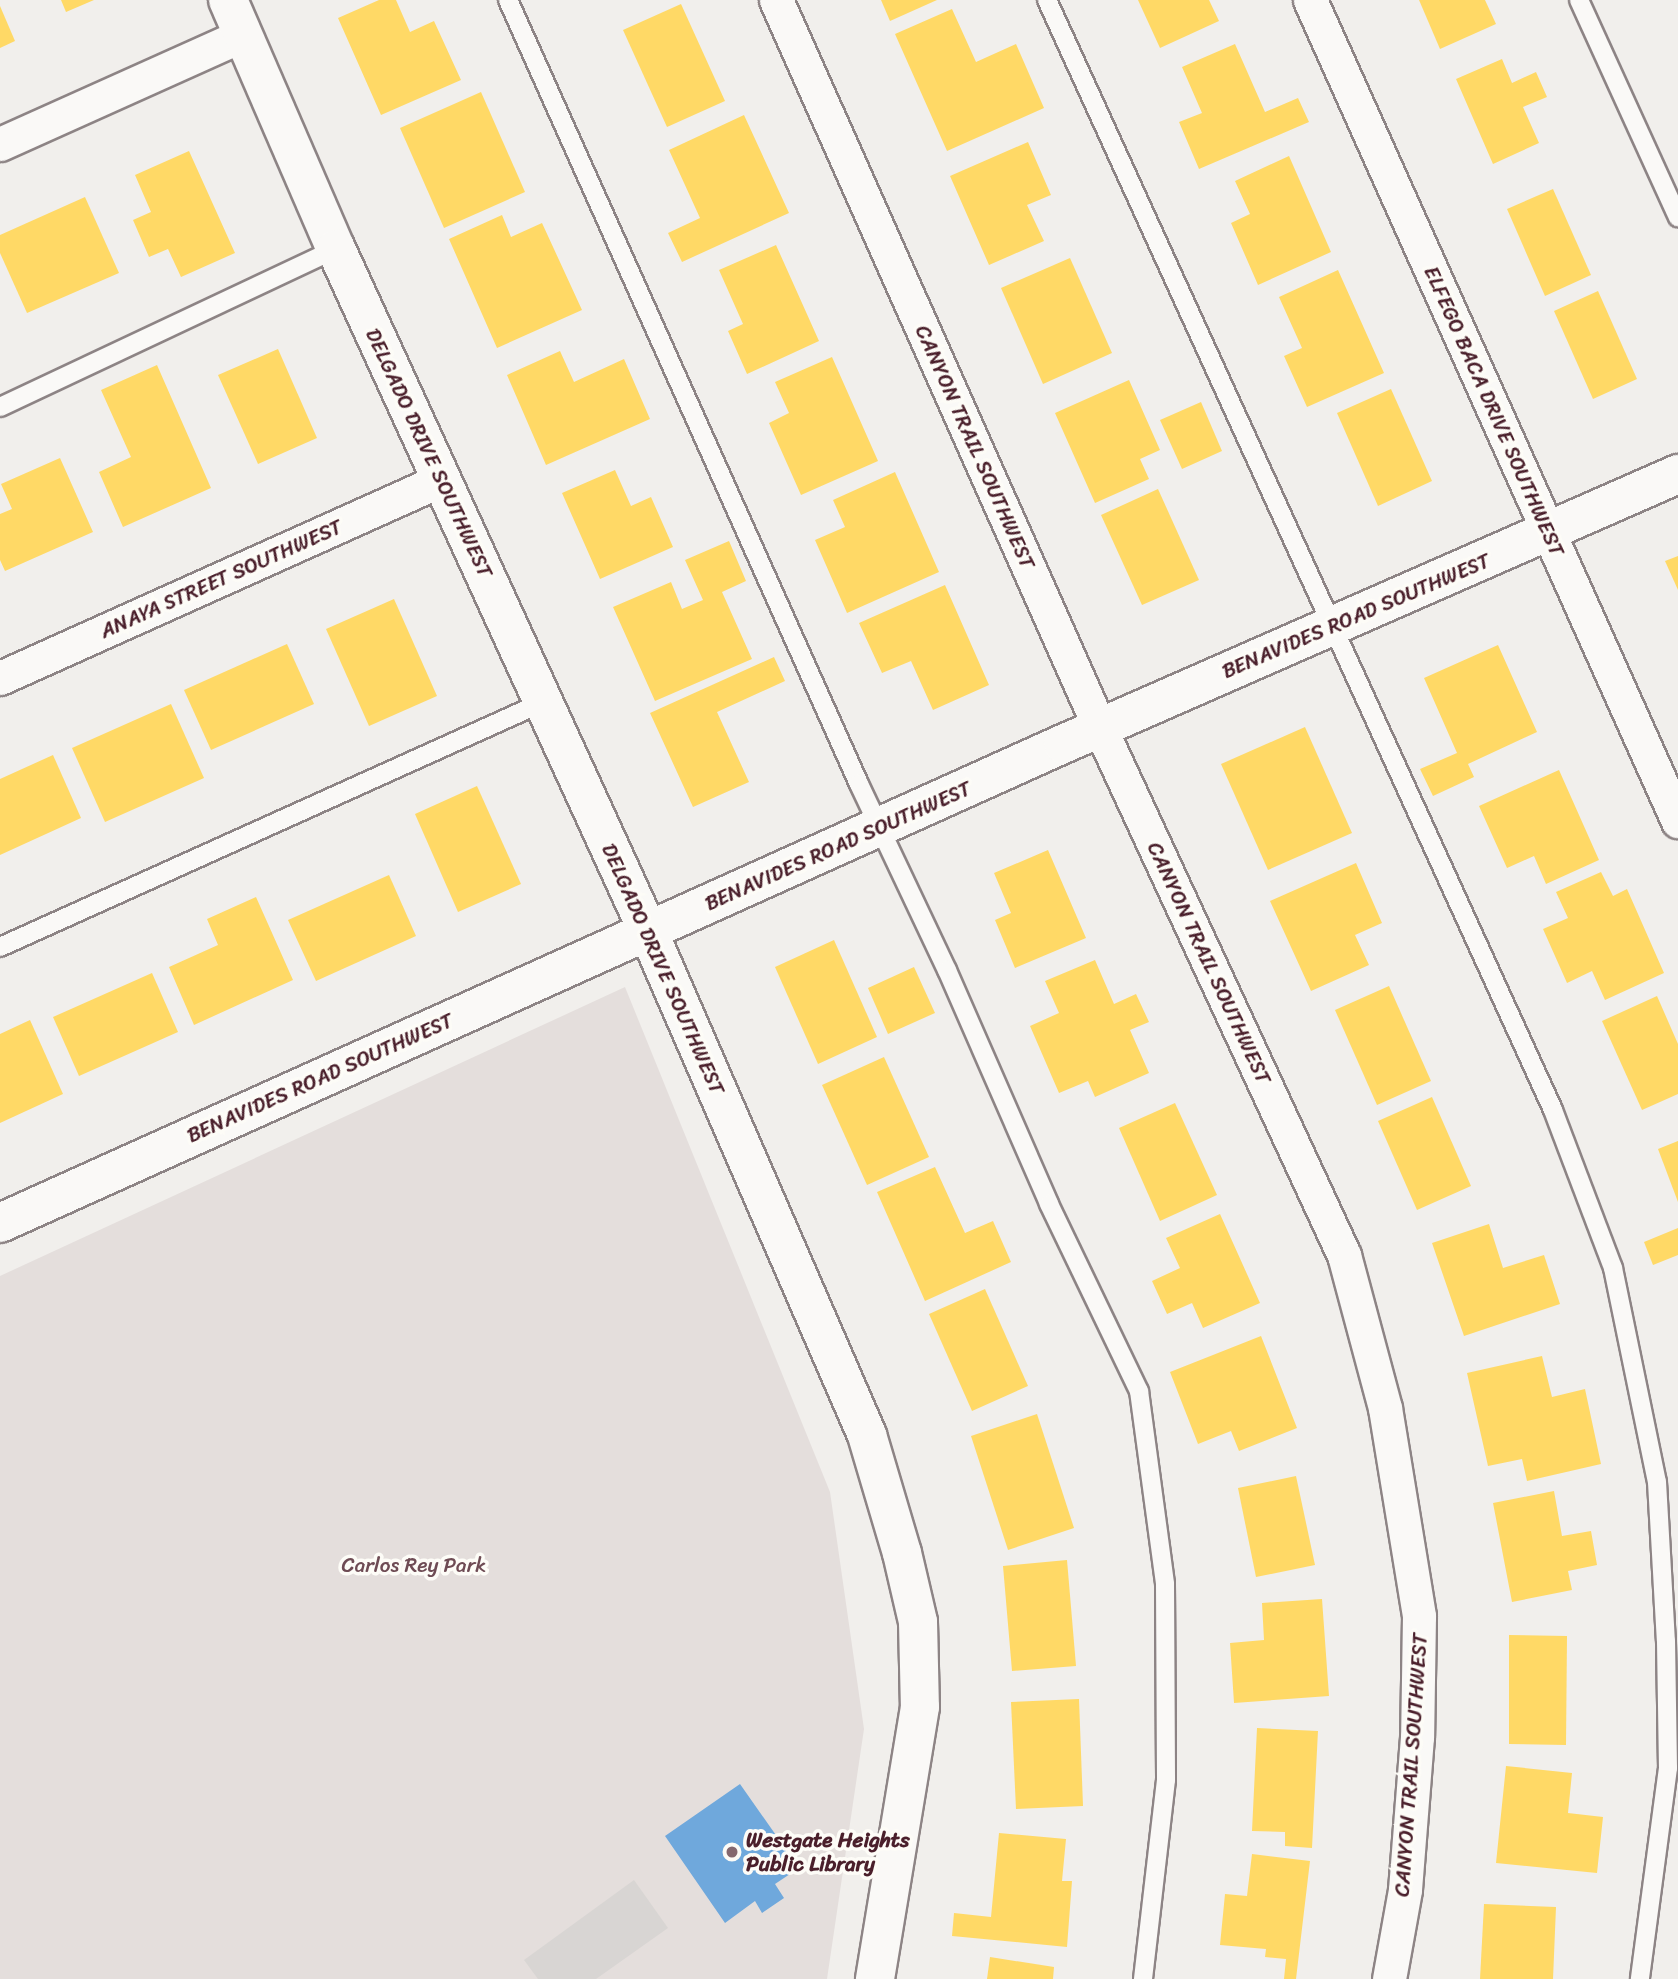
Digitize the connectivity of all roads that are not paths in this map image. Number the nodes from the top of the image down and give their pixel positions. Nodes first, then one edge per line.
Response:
1 (228, 0) edge
2 (508, 0) edge
3 (776, 0) edge
4 (1047, 0) edge
5 (1310, 0) edge
6 (1579, 0) edge
7 (243, 35) junction
8 (0, 144) edge
9 (1678, 217) edge
10 (336, 250) junction
11 (0, 407) edge
12 (1678, 474) edge
13 (441, 480) junction
14 (1548, 532) junction
15 (1333, 625) junction
16 (0, 678) edge
17 (541, 703) junction
18 (1100, 728) junction
19 (1678, 821) edge
20 (879, 827) junction
21 (648, 930) junction
22 (0, 947) edge
23 (0, 1223) edge
24 (875, 1979) edge
25 (1143, 1979) edge
26 (1389, 1979) edge
27 (1640, 1979) edge

1 - 7 street, DELGADO DRIVE SOUTHWEST
2 - 20 lane
3 - 18 street, CANYON TRAIL SOUTHWEST
4 - 15 lane
5 - 14 street, ELFEGO BACA DRIVE SOUTHWEST
6 - 9 lane
7 - 8 street
7 - 10 street, DELGADO DRIVE SOUTHWEST
10 - 11 lane
10 - 13 street, DELGADO DRIVE SOUTHWEST
12 - 14 street, BENAVIDES ROAD SOUTHWEST
13 - 16 street, ANAYA STREET SOUTHWEST
13 - 17 street, DELGADO DRIVE SOUTHWEST
14 - 15 street, BENAVIDES ROAD SOUTHWEST
14 - 19 street, ELFEGO BACA DRIVE SOUTHWEST
15 - 18 street, BENAVIDES ROAD SOUTHWEST
15 - 27 lane
17 - 21 street, DELGADO DRIVE SOUTHWEST
17 - 22 lane
18 - 20 street, BENAVIDES ROAD SOUTHWEST
18 - 26 street, CANYON TRAIL SOUTHWEST
20 - 21 street, BENAVIDES ROAD SOUTHWEST
20 - 25 lane
21 - 23 street, BENAVIDES ROAD SOUTHWEST
21 - 24 street, DELGADO DRIVE SOUTHWEST

